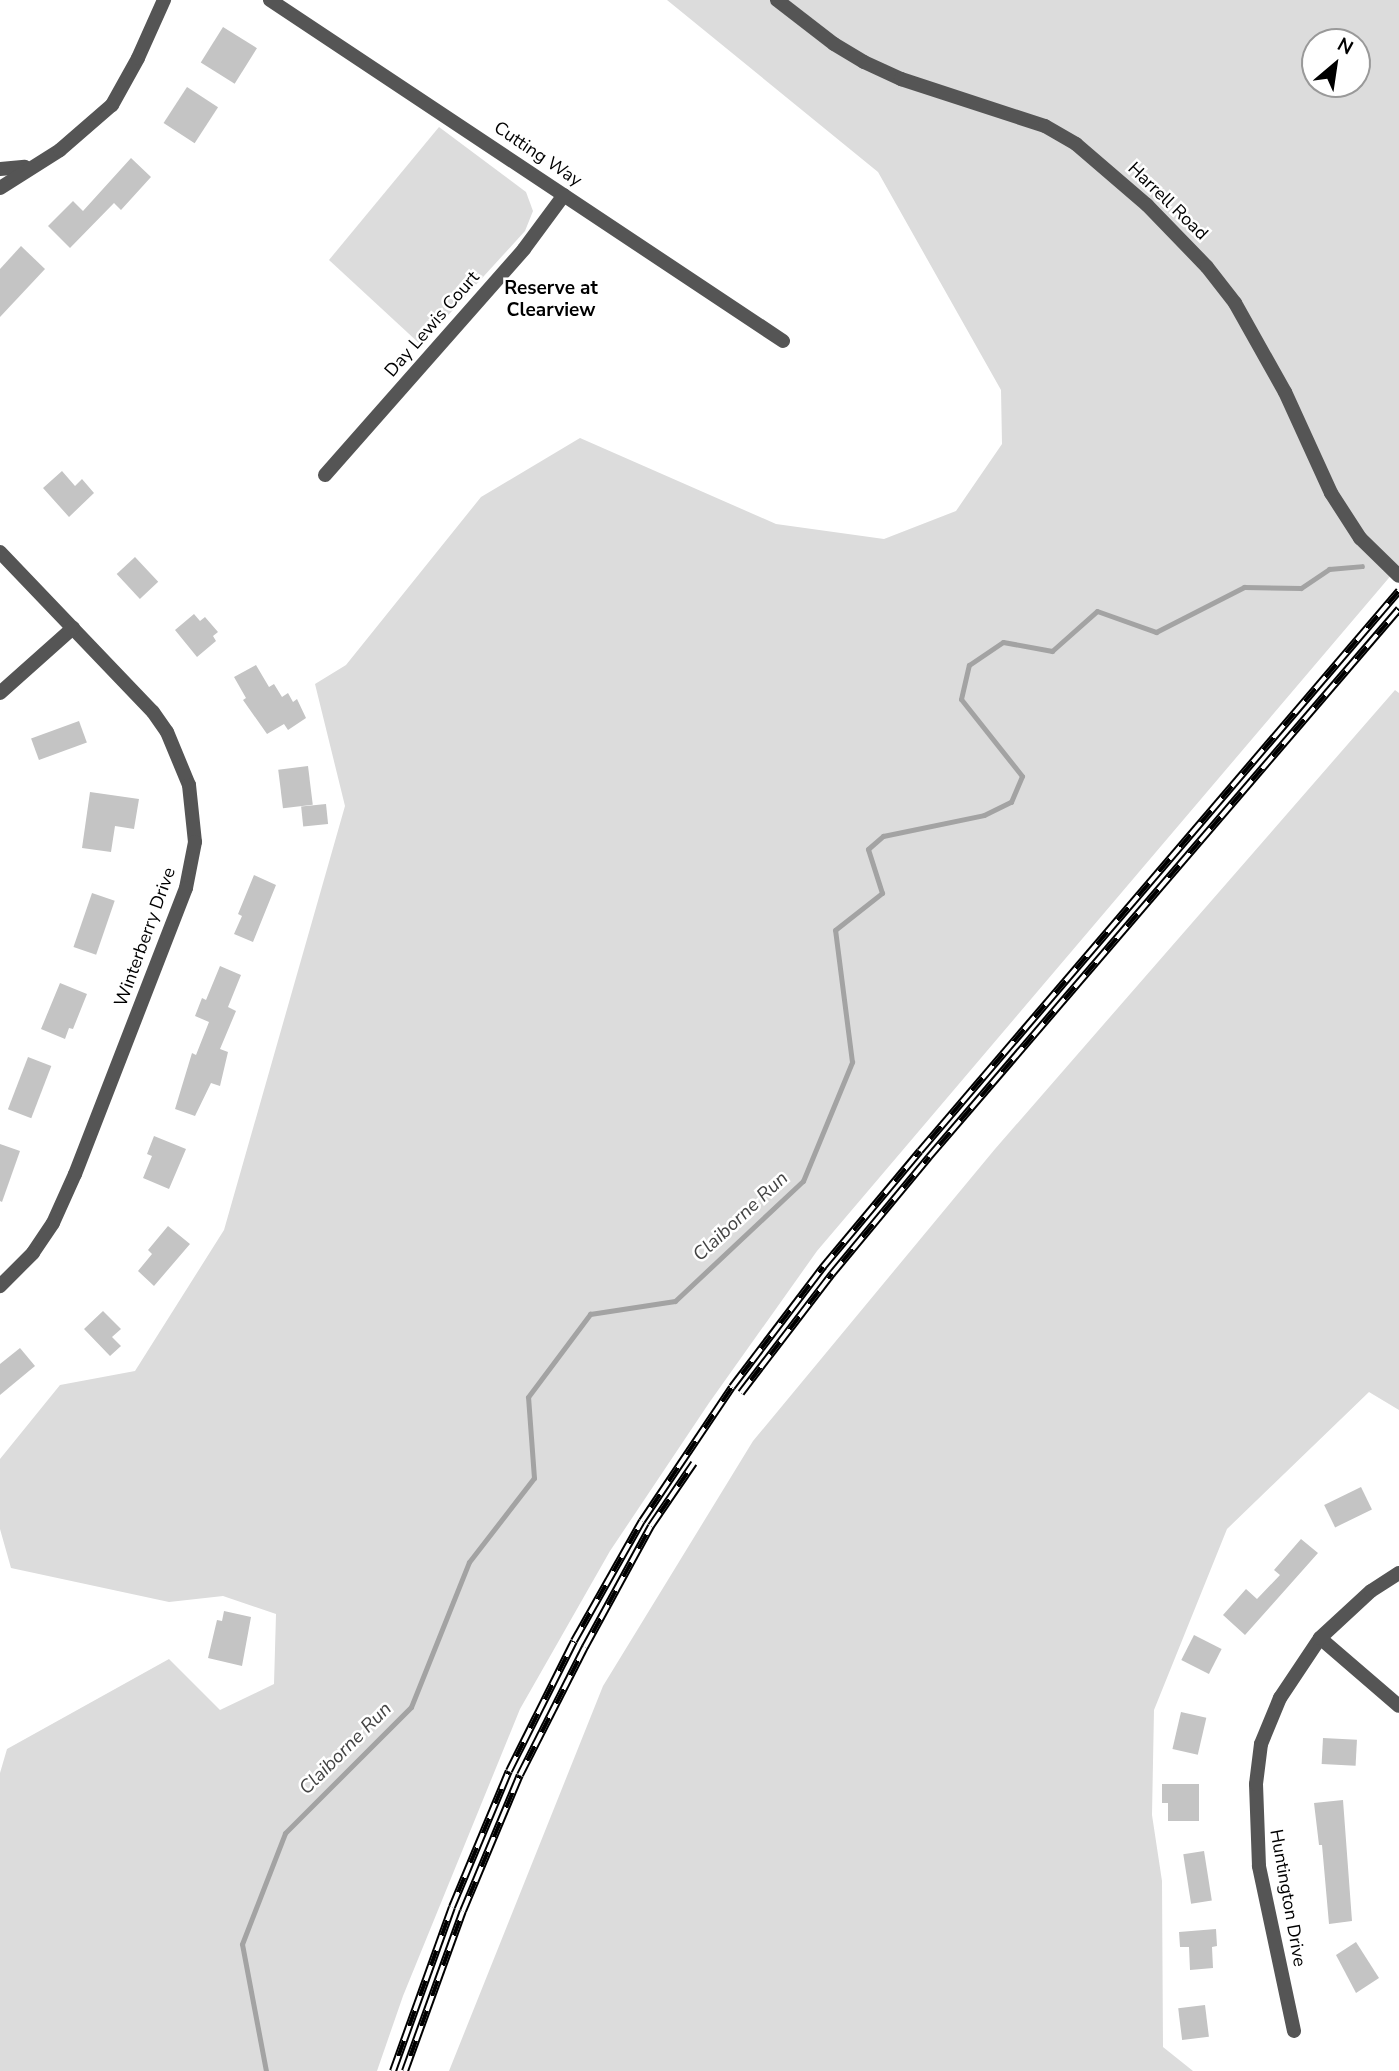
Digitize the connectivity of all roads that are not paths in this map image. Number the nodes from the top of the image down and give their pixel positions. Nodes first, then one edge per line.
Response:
1 (164, 0) edge
2 (270, 0) edge
3 (777, 0) edge
4 (33, 166) junction
5 (0, 169) edge
6 (0, 188) edge
7 (564, 195) junction
8 (783, 341) dead end
9 (325, 475) dead end
10 (0, 552) edge
11 (1399, 576) edge
12 (73, 628) junction
13 (0, 693) edge
14 (0, 1286) edge
15 (1399, 1573) edge
16 (1320, 1637) junction
17 (1399, 1706) edge
18 (1294, 2031) dead end

1 - 4 street
2 - 7 street, Cutting Way
3 - 11 street, Harrell Road
4 - 5 street
4 - 6 street
7 - 8 street, Cutting Way
7 - 9 street, Day Lewis Court
10 - 12 street, Winterberry Drive
12 - 13 street
12 - 14 street, Winterberry Drive
15 - 16 street, Huntington Drive
16 - 17 street
16 - 18 street, Huntington Drive

